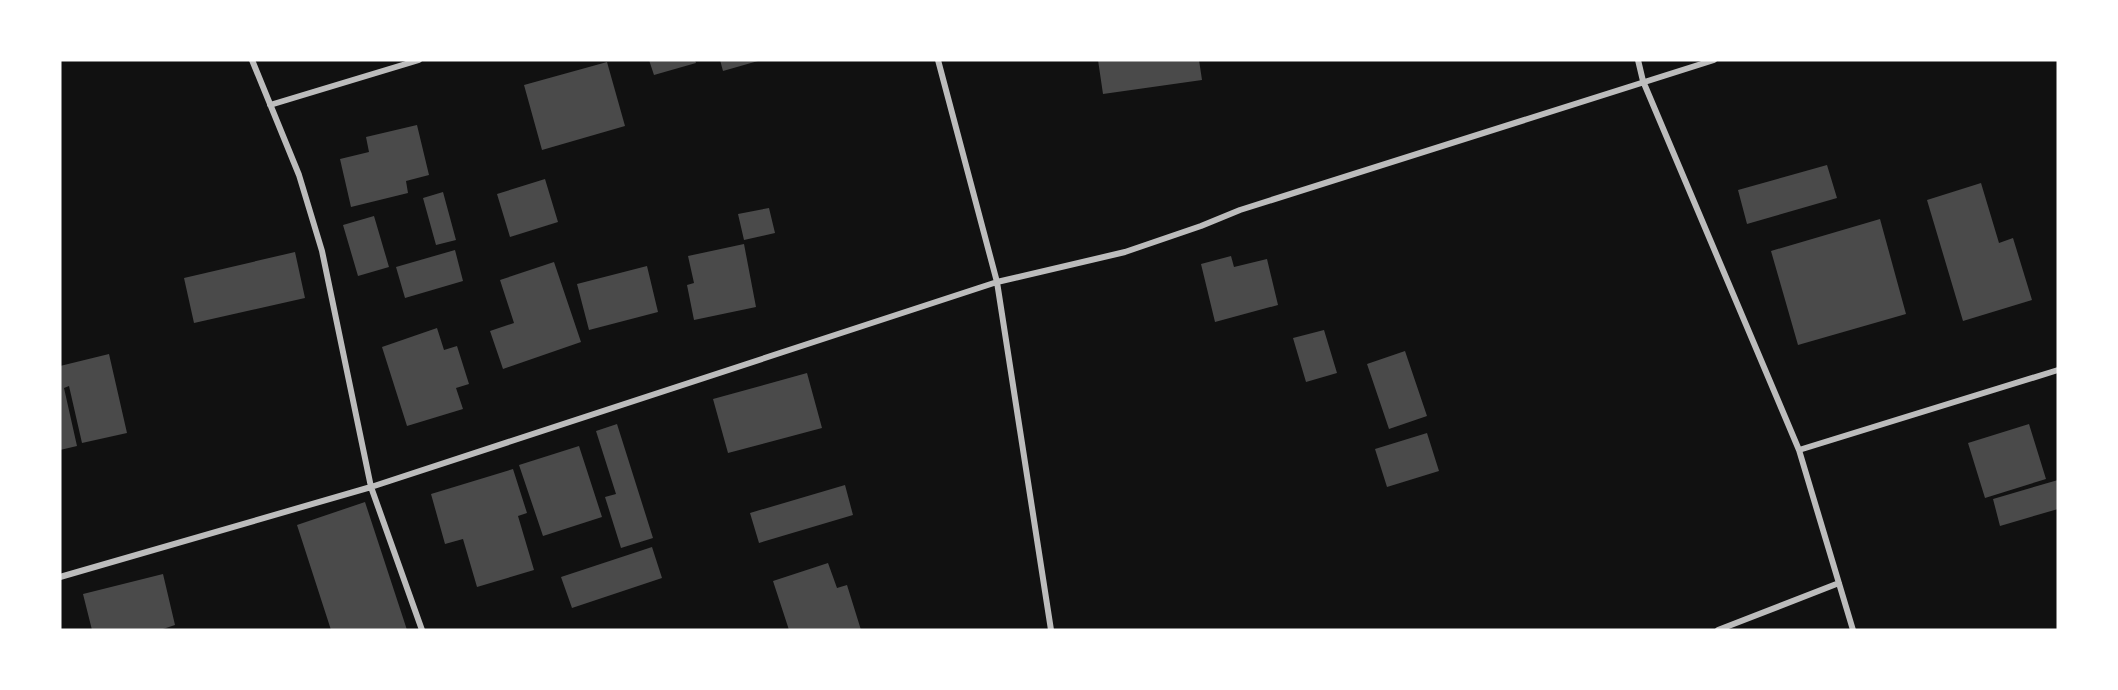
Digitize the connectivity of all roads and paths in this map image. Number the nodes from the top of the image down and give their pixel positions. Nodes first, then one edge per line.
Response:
1 (252, 60) edge
2 (419, 60) edge
3 (938, 60) edge
4 (1638, 60) edge
5 (1714, 60) edge
6 (1643, 81) junction
7 (270, 105) junction
8 (997, 282) junction
9 (2058, 370) edge
10 (1799, 450) junction
11 (370, 487) junction
12 (60, 578) edge
13 (1839, 584) junction
14 (422, 630) edge
15 (1051, 630) edge
16 (1718, 630) edge
17 (1853, 630) edge

1 - 7 street
2 - 7 street
3 - 8 street
4 - 6 street
5 - 6 street
6 - 8 street
6 - 10 street
7 - 11 street
8 - 11 street
8 - 15 street
9 - 10 street
10 - 13 street
11 - 12 street
11 - 14 street
13 - 16 street
13 - 17 street

